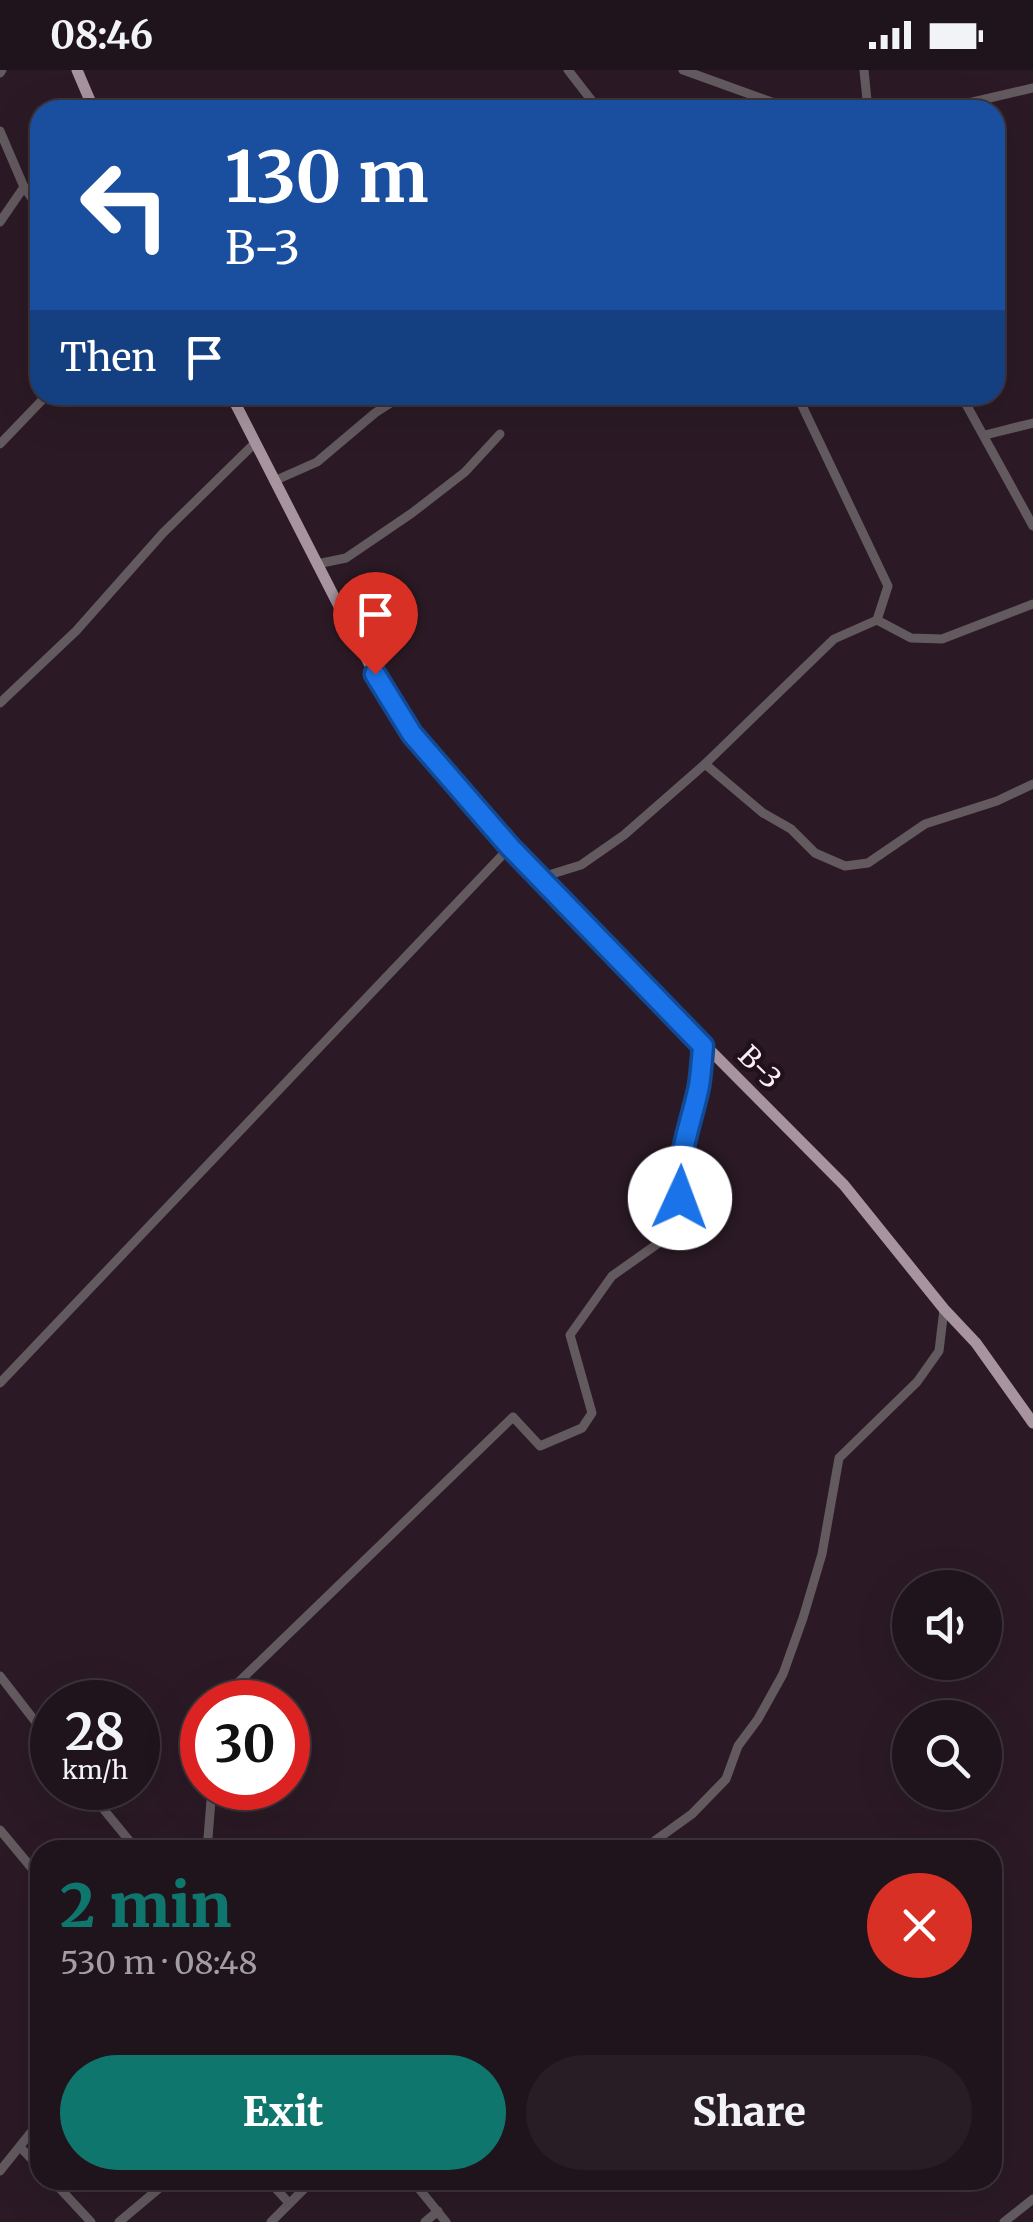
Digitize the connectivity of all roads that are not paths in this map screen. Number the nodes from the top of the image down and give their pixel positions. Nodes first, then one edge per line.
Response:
1 (77, 70) edge
2 (568, 70) edge
3 (683, 70) edge
4 (864, 70) edge
5 (1033, 88) edge
6 (90, 100) edge
7 (591, 100) edge
8 (765, 100) edge
9 (867, 100) edge
10 (981, 100) edge
11 (0, 131) edge
12 (24, 187) junction
13 (30, 196) edge
14 (0, 222) edge
15 (38, 405) edge
16 (236, 405) edge
17 (388, 405) edge
18 (802, 405) edge
19 (966, 405) edge
20 (1033, 423) edge
21 (500, 434) dead end
22 (985, 435) junction
23 (255, 443) junction
24 (0, 444) edge
25 (274, 480) junction
26 (1033, 526) edge
27 (317, 564) junction
28 (1033, 604) edge
29 (877, 620) junction
30 (0, 703) edge
31 (705, 764) junction
32 (1033, 784) edge
33 (510, 847) junction
34 (539, 878) junction
35 (703, 1046) junction
36 (944, 1310) junction
37 (0, 1383) edge
38 (1033, 1423) edge
39 (0, 1676) edge
40 (241, 1680) edge
41 (30, 1715) edge
42 (104, 1810) edge
43 (210, 1810) edge
44 (0, 1830) edge
45 (129, 1840) edge
46 (207, 1840) edge
47 (656, 1840) edge
48 (30, 1866) edge
49 (30, 2134) edge
50 (20, 2147) junction
51 (30, 2158) edge
52 (0, 2172) edge
53 (62, 2190) edge
54 (157, 2190) edge
55 (277, 2190) edge
56 (302, 2190) edge
57 (420, 2190) edge
58 (1033, 2200) edge
59 (288, 2203) junction
60 (438, 2211) junction
61 (92, 2222) edge
62 (119, 2222) edge
63 (271, 2222) edge
64 (424, 2222) edge
65 (446, 2222) edge
66 (1004, 2222) edge

1 - 6 main road
2 - 7 street
3 - 8 street
4 - 9 street
5 - 10 street
11 - 12 street
12 - 13 street
12 - 14 street
15 - 24 street
16 - 23 main road, B-3
17 - 25 street
18 - 29 street
19 - 22 street
20 - 22 street
21 - 27 street
22 - 26 street
23 - 25 main road, B-3
23 - 30 street
25 - 27 main road, B-3
27 - 33 main road, B-3
28 - 29 street
29 - 31 street
31 - 32 street
31 - 34 street
33 - 34 main road, B-3
33 - 37 street
34 - 35 main road, B-3
35 - 36 main road, B-3
35 - 40 street
36 - 38 main road, B-3
36 - 47 street
39 - 41 street
42 - 45 street
43 - 46 street
44 - 48 street
49 - 50 street
50 - 51 street
50 - 52 street
53 - 61 street
54 - 62 street
55 - 59 street
56 - 59 street
57 - 60 street
58 - 66 street
59 - 63 street
60 - 64 street
60 - 65 street

